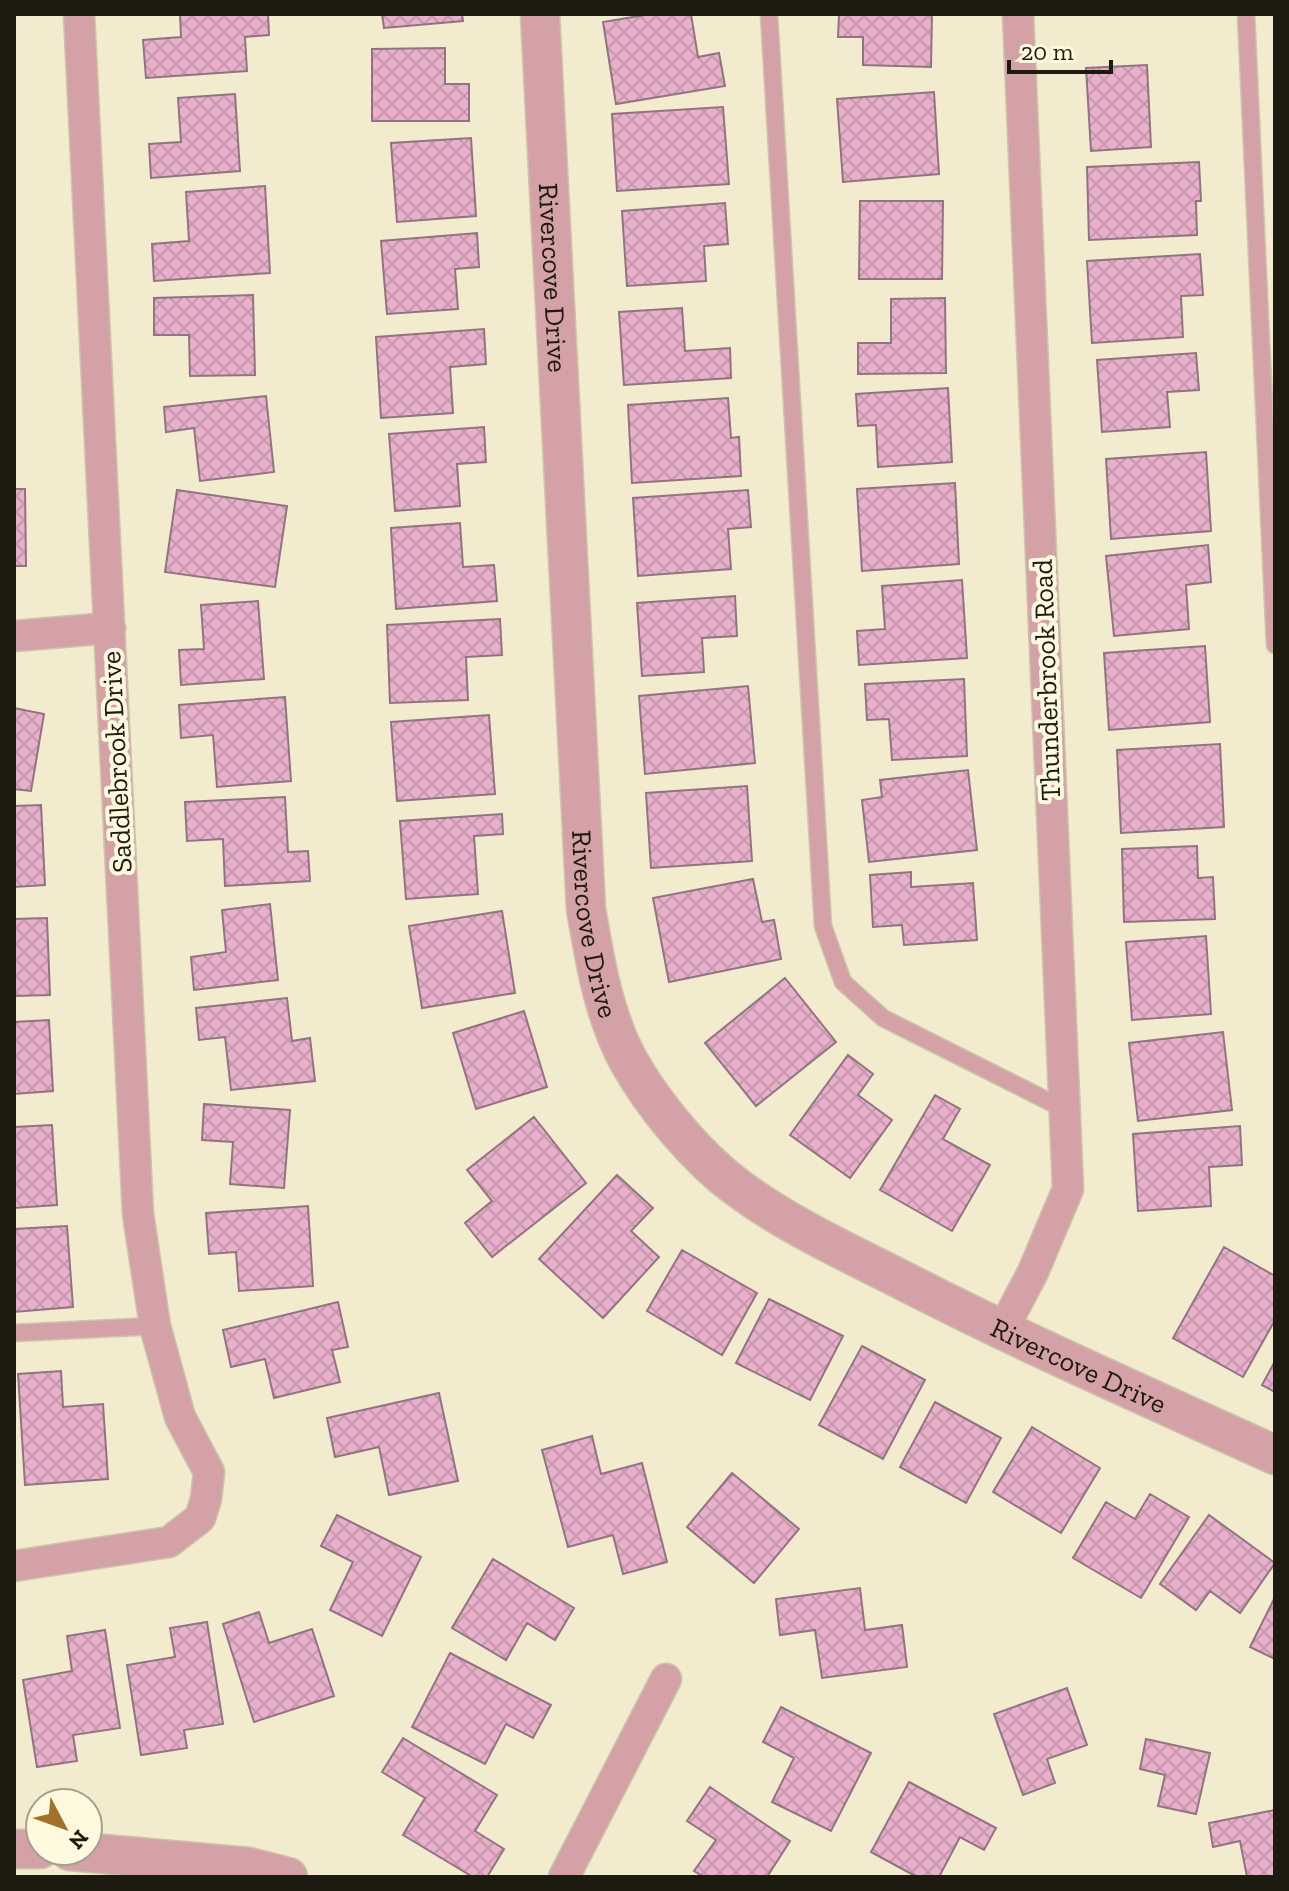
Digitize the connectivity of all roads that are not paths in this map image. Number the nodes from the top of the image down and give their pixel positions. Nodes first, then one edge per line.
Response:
1 (79, 14) edge
2 (540, 14) edge
3 (769, 14) edge
4 (1018, 14) edge
5 (1246, 14) edge
6 (110, 628) junction
7 (14, 636) edge
8 (1275, 645) edge
9 (1064, 1109) junction
10 (155, 1326) junction
11 (1002, 1331) junction
12 (14, 1333) edge
13 (1275, 1455) edge
14 (14, 1566) edge
15 (666, 1679) dead end
16 (104, 1854) edge
17 (288, 1877) edge
18 (564, 1877) edge

1 - 6 street, Saddlebrook Drive
2 - 11 street, Rivercove Drive
3 - 9 lane
4 - 9 street, Thunderbrook Road
5 - 8 lane
6 - 7 street
6 - 10 street, Saddlebrook Drive
9 - 11 street, Thunderbrook Road
10 - 12 lane
10 - 14 street, Saddlebrook Drive
11 - 13 street, Rivercove Drive
15 - 18 street
16 - 17 street

